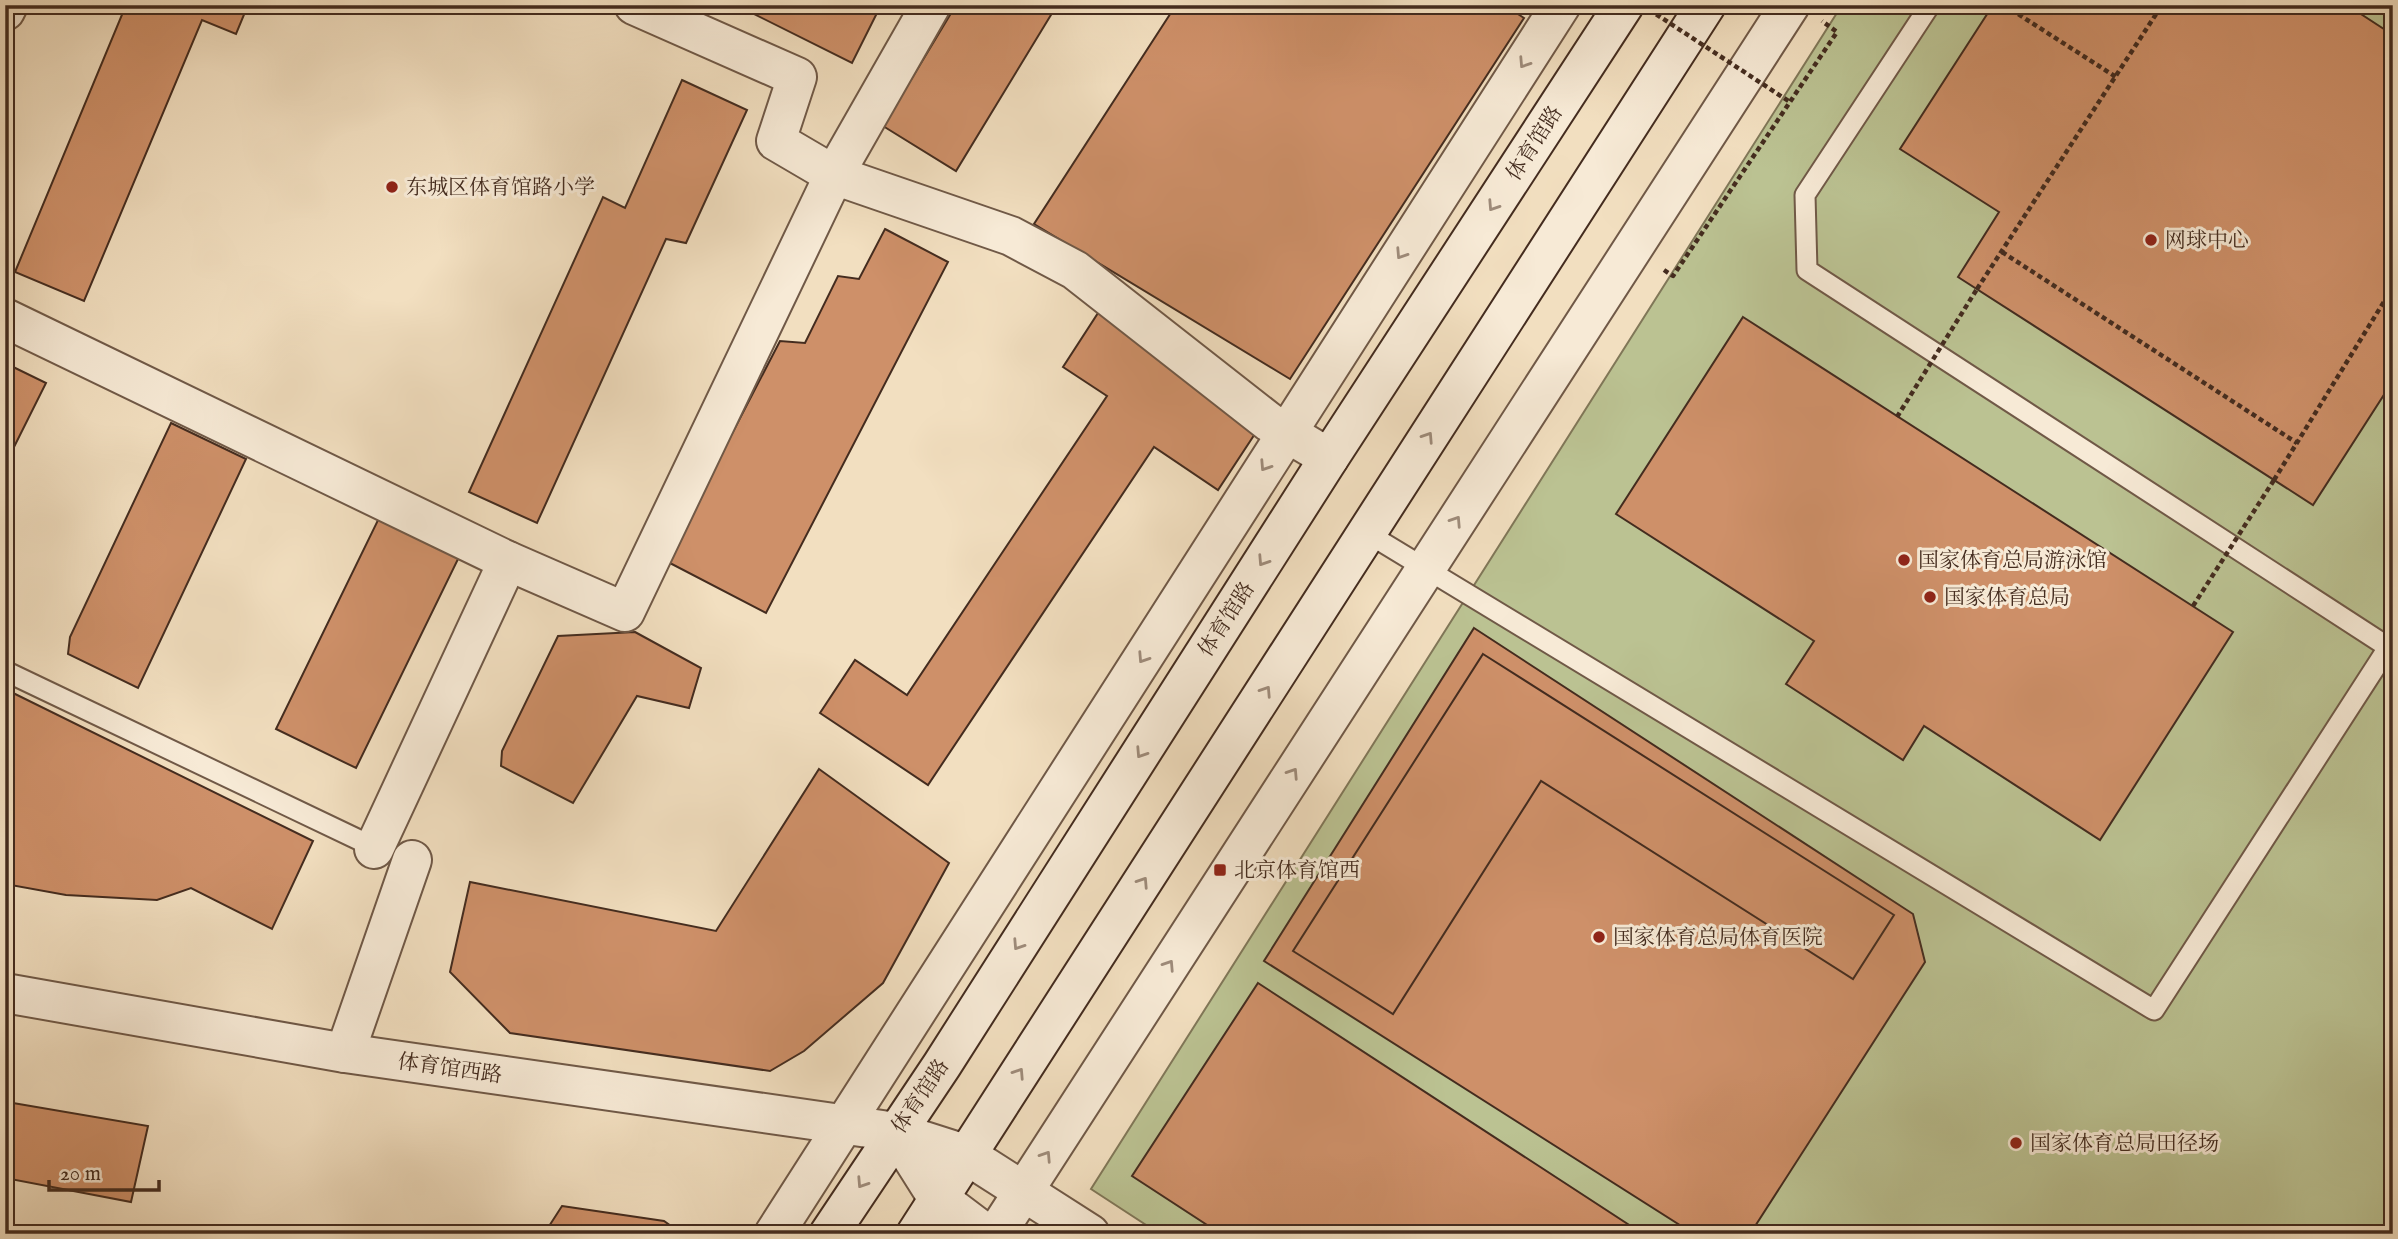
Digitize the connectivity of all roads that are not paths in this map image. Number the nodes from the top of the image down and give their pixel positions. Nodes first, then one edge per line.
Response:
1 (8, 5) edge
2 (634, 5) edge
3 (931, 5) edge
4 (1561, 5) edge
5 (1624, 5) edge
6 (1706, 5) edge
7 (1790, 5) edge
8 (1921, 8) edge
9 (5, 11) edge
10 (834, 175) junction
11 (5, 318) edge
12 (1286, 432) junction
13 (1329, 458) junction
14 (1367, 533) junction
15 (508, 561) junction
16 (1425, 569) junction
17 (2390, 643) edge
18 (5, 671) edge
19 (374, 849) junction
20 (412, 860) joint
21 (5, 993) edge
22 (345, 1053) junction
23 (845, 1124) junction
24 (896, 1132) junction
25 (965, 1154) junction
26 (1024, 1189) junction
27 (937, 1197) junction
28 (774, 1234) edge
29 (829, 1234) edge
30 (916, 1234) edge
31 (986, 1234) edge
32 (996, 1234) edge
33 (1090, 1234) edge

1 - 9 street
2 - 10 street
3 - 10 street
4 -> 12 street
5 -> 13 street, 体育馆路
14 -> 6 street
16 -> 7 street
8 - 17 lane
10 - 12 street
10 - 15 street
11 - 15 street
12 - 13 street
12 -> 23 street
13 -> 24 street, 体育馆路
14 - 16 lane
25 -> 14 street
15 - 19 street
16 - 17 lane
26 -> 16 street
18 - 19 lane
19 - 20 lane
20 - 22 street
21 - 22 street, 体育馆西路
22 - 23 street, 体育馆西路
23 - 24 street, 体育馆西路
23 - 28 street
24 - 25 street, 体育馆西路
24 - 27 street
24 -> 29 street, 体育馆路
25 - 26 street, 体育馆西路
25 - 27 street
26 - 32 street
26 - 33 street, 体育馆西路
27 - 30 street
27 - 31 street

